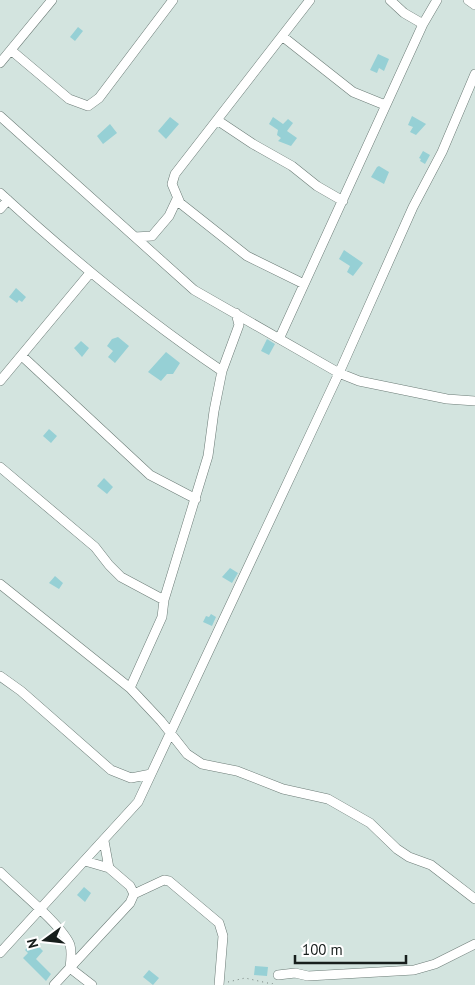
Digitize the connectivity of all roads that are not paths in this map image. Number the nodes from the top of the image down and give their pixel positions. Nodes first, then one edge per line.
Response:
1 (52, 0) edge
2 (173, 0) edge
3 (310, 0) edge
4 (390, 0) edge
5 (437, 0) edge
6 (468, 0) edge
7 (475, 5) edge
8 (423, 24) junction
9 (282, 36) junction
10 (12, 51) junction
11 (0, 62) edge
12 (475, 74) edge
13 (385, 105) junction
14 (0, 116) edge
15 (217, 120) junction
16 (0, 192) edge
17 (177, 199) junction
18 (8, 200) junction
19 (343, 201) junction
20 (0, 209) edge
21 (135, 237) junction
22 (150, 237) junction
23 (157, 256) junction
24 (90, 273) junction
25 (304, 284) junction
26 (236, 313) junction
27 (280, 337) junction
28 (22, 356) junction
29 (222, 371) junction
30 (340, 373) junction
31 (0, 381) edge
32 (475, 401) edge
33 (0, 467) edge
34 (196, 499) junction
35 (0, 584) edge
36 (164, 600) junction
37 (0, 676) edge
38 (130, 688) junction
39 (170, 735) junction
40 (151, 774) junction
41 (104, 841) junction
42 (85, 860) junction
43 (109, 868) junction
44 (0, 872) edge
45 (134, 894) junction
46 (475, 899) edge
47 (39, 910) junction
48 (475, 944) edge
49 (0, 953) edge
50 (70, 968) junction
51 (278, 975) road end
52 (223, 984) edge
53 (54, 985) edge
54 (92, 985) edge

1 - 10 street
2 - 10 street
3 - 9 street
4 - 8 street
5 - 8 street
6 - 7 street
8 - 13 street
9 - 13 street
9 - 15 street
10 - 11 street
12 - 30 street
13 - 19 street
14 - 21 street
15 - 17 street
15 - 19 street
16 - 18 street
17 - 22 street
17 - 25 street
18 - 20 street
18 - 24 street
19 - 25 street
21 - 22 street
21 - 23 street
22 - 23 street
23 - 26 street
24 - 28 street
24 - 29 street
25 - 27 street
26 - 27 street
26 - 29 street
27 - 30 street
28 - 31 street
28 - 34 street
29 - 34 street
30 - 32 street
30 - 39 street
33 - 36 street
34 - 36 street
35 - 38 street
36 - 38 street
37 - 40 street
38 - 39 street
39 - 40 street
39 - 46 street
40 - 41 street
41 - 42 street
41 - 43 street
42 - 43 street
42 - 47 street
43 - 45 street
44 - 47 street
45 - 50 street
45 - 52 street
47 - 49 street
47 - 50 street
48 - 51 street
50 - 53 street
50 - 54 street

